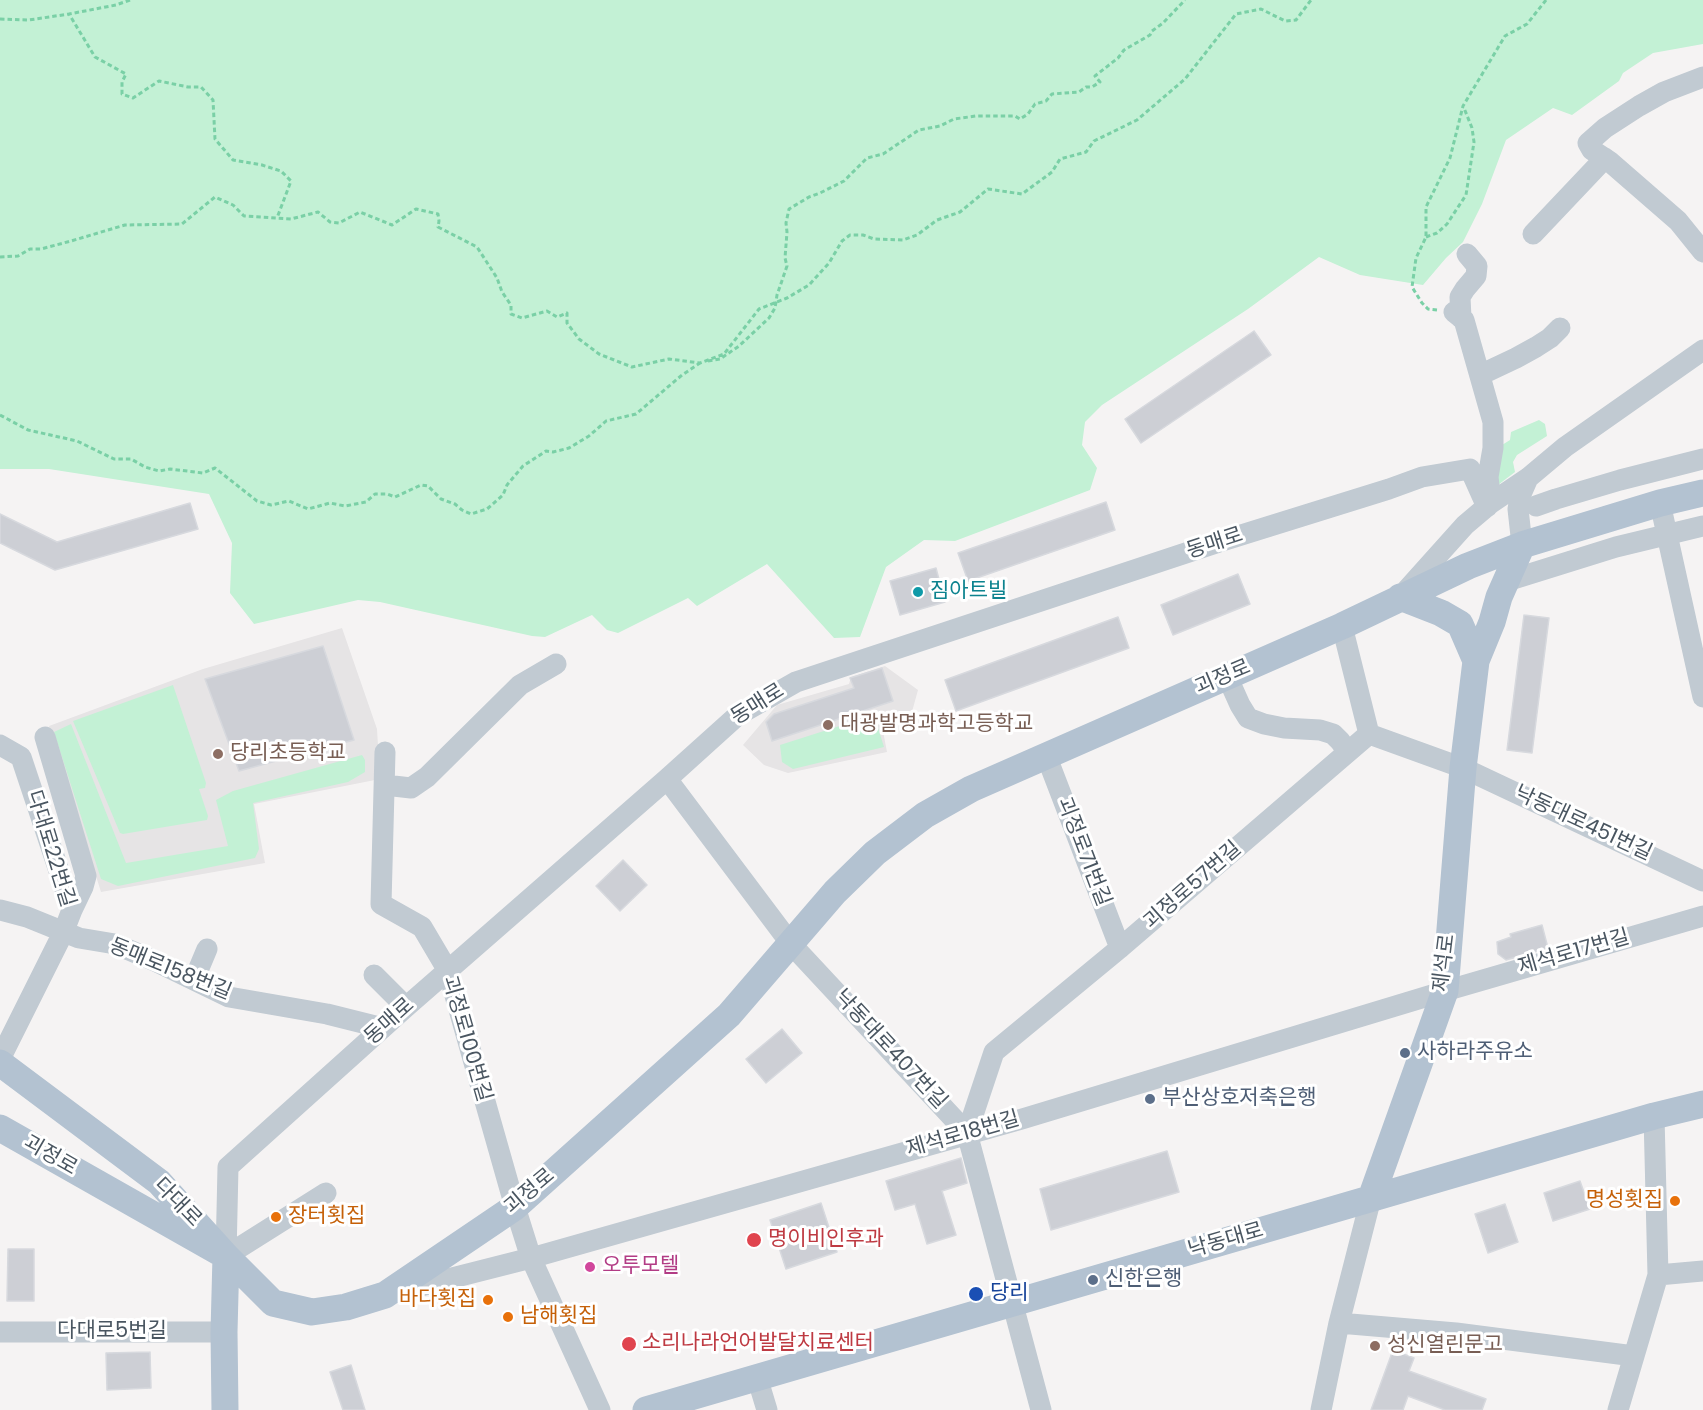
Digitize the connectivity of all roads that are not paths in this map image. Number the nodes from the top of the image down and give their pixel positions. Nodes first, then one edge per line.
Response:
1 (1703, 76) edge
2 (1605, 158) junction
3 (1533, 234) dead end
4 (1703, 252) edge
5 (1467, 254) dead end
6 (1560, 328) dead end
7 (1703, 350) edge
8 (1480, 375) junction
9 (1703, 459) edge
10 (1528, 478) junction
11 (1703, 493) edge
12 (1660, 503) junction
13 (1489, 505) junction
14 (1536, 506) dead end
15 (1703, 525) edge
16 (1667, 535) junction
17 (1522, 545) junction
18 (1507, 581) junction
19 (1400, 597) junction
20 (1342, 626) junction
21 (1476, 661) junction
22 (556, 664) dead end
23 (1227, 676) junction
24 (1703, 697) edge
25 (1369, 734) junction
26 (45, 737) dead end
27 (0, 745) edge
28 (385, 752) dead end
29 (1348, 752) junction
30 (1046, 755) junction
31 (1463, 768) junction
32 (666, 779) junction
33 (385, 785) junction
34 (1703, 881) edge
35 (0, 910) edge
36 (72, 910) junction
37 (1703, 916) edge
38 (63, 933) junction
39 (791, 944) junction
40 (1120, 948) junction
41 (207, 949) dead end
42 (448, 971) junction
43 (374, 975) dead end
44 (195, 980) junction
45 (1445, 991) junction
46 (406, 1007) junction
47 (383, 1028) junction
48 (0, 1061) edge
49 (1703, 1104) edge
50 (1654, 1116) junction
51 (0, 1128) edge
52 (967, 1133) junction
53 (326, 1192) dead end
54 (1371, 1198) junction
55 (514, 1207) junction
56 (226, 1256) junction
57 (531, 1258) junction
58 (1703, 1271) edge
59 (1658, 1275) junction
60 (385, 1295) junction
61 (1012, 1303) junction
62 (1339, 1323) junction
63 (0, 1332) edge
64 (224, 1332) junction
65 (1634, 1356) junction
66 (757, 1377) junction
67 (225, 1410) edge
68 (600, 1410) edge
69 (646, 1410) edge
70 (767, 1410) edge
71 (1041, 1410) edge
72 (1321, 1410) edge
73 (1618, 1410) edge

1 - 2 street
2 - 3 street
2 - 4 street
5 - 8 street
6 - 8 street
7 - 10 street
8 - 13 street
9 - 14 street
10 - 13 street
10 - 17 street
11 - 12 main road, 괴정로
12 - 16 street
12 - 17 main road, 괴정로
13 - 19 street
13 - 32 street, 동매로
15 - 16 street
16 - 18 street
16 - 24 street
17 - 18 main road, 제석로
17 - 19 main road, 괴정로
18 - 21 main road, 제석로
19 - 20 main road, 괴정로
19 - 21 main road
20 - 23 main road, 괴정로
20 - 25 street
21 - 31 main road, 제석로
22 - 33 street
23 - 29 street
23 - 30 main road, 괴정로
25 - 29 street, 괴정로57번길
25 - 31 street, 낙동대로451번길
26 - 36 street
27 - 36 street, 다대로22번길
28 - 33 street, 괴정로100번길
29 - 40 street, 괴정로57번길
30 - 39 main road, 괴정로
30 - 40 street, 괴정로71번길
31 - 34 street, 낙동대로451번길
31 - 45 main road, 제석로
32 - 39 street
32 - 42 street, 동매로
33 - 42 street, 괴정로100번길
35 - 38 street, 동매로158번길
36 - 38 street, 다대로22번길
37 - 45 street, 제석로17번길
38 - 44 street, 동매로158번길
38 - 48 street, 다대로22번길
39 - 52 street, 낙동대로407번길
39 - 55 main road, 괴정로
40 - 52 street, 괴정로57번길
41 - 44 street
42 - 46 street, 동매로
42 - 55 street, 괴정로100번길
43 - 46 street
44 - 47 street, 동매로158번길
45 - 52 street, 제석로18번길
45 - 54 main road, 제석로
46 - 47 street, 동매로
47 - 56 street, 동매로
48 - 56 main road, 다대로
49 - 50 main road, 낙동대로
50 - 54 main road, 낙동대로
50 - 59 street
51 - 56 main road, 괴정로
52 - 57 street, 제석로18번길
52 - 61 street, 낙동대로407번길
53 - 56 street
54 - 61 main road, 낙동대로
54 - 62 street, 제석로
55 - 57 street
55 - 60 main road, 괴정로
56 - 60 main road, 괴정로
56 - 64 main road
57 - 60 street, 제석로18번길
57 - 68 street
58 - 59 street
59 - 65 street
61 - 66 main road, 낙동대로
61 - 71 street, 낙동대로407번길
62 - 65 street
62 - 72 street, 제석로
63 - 64 street, 다대로5번길
64 - 67 main road
65 - 73 street
66 - 69 main road, 낙동대로
66 - 70 street

